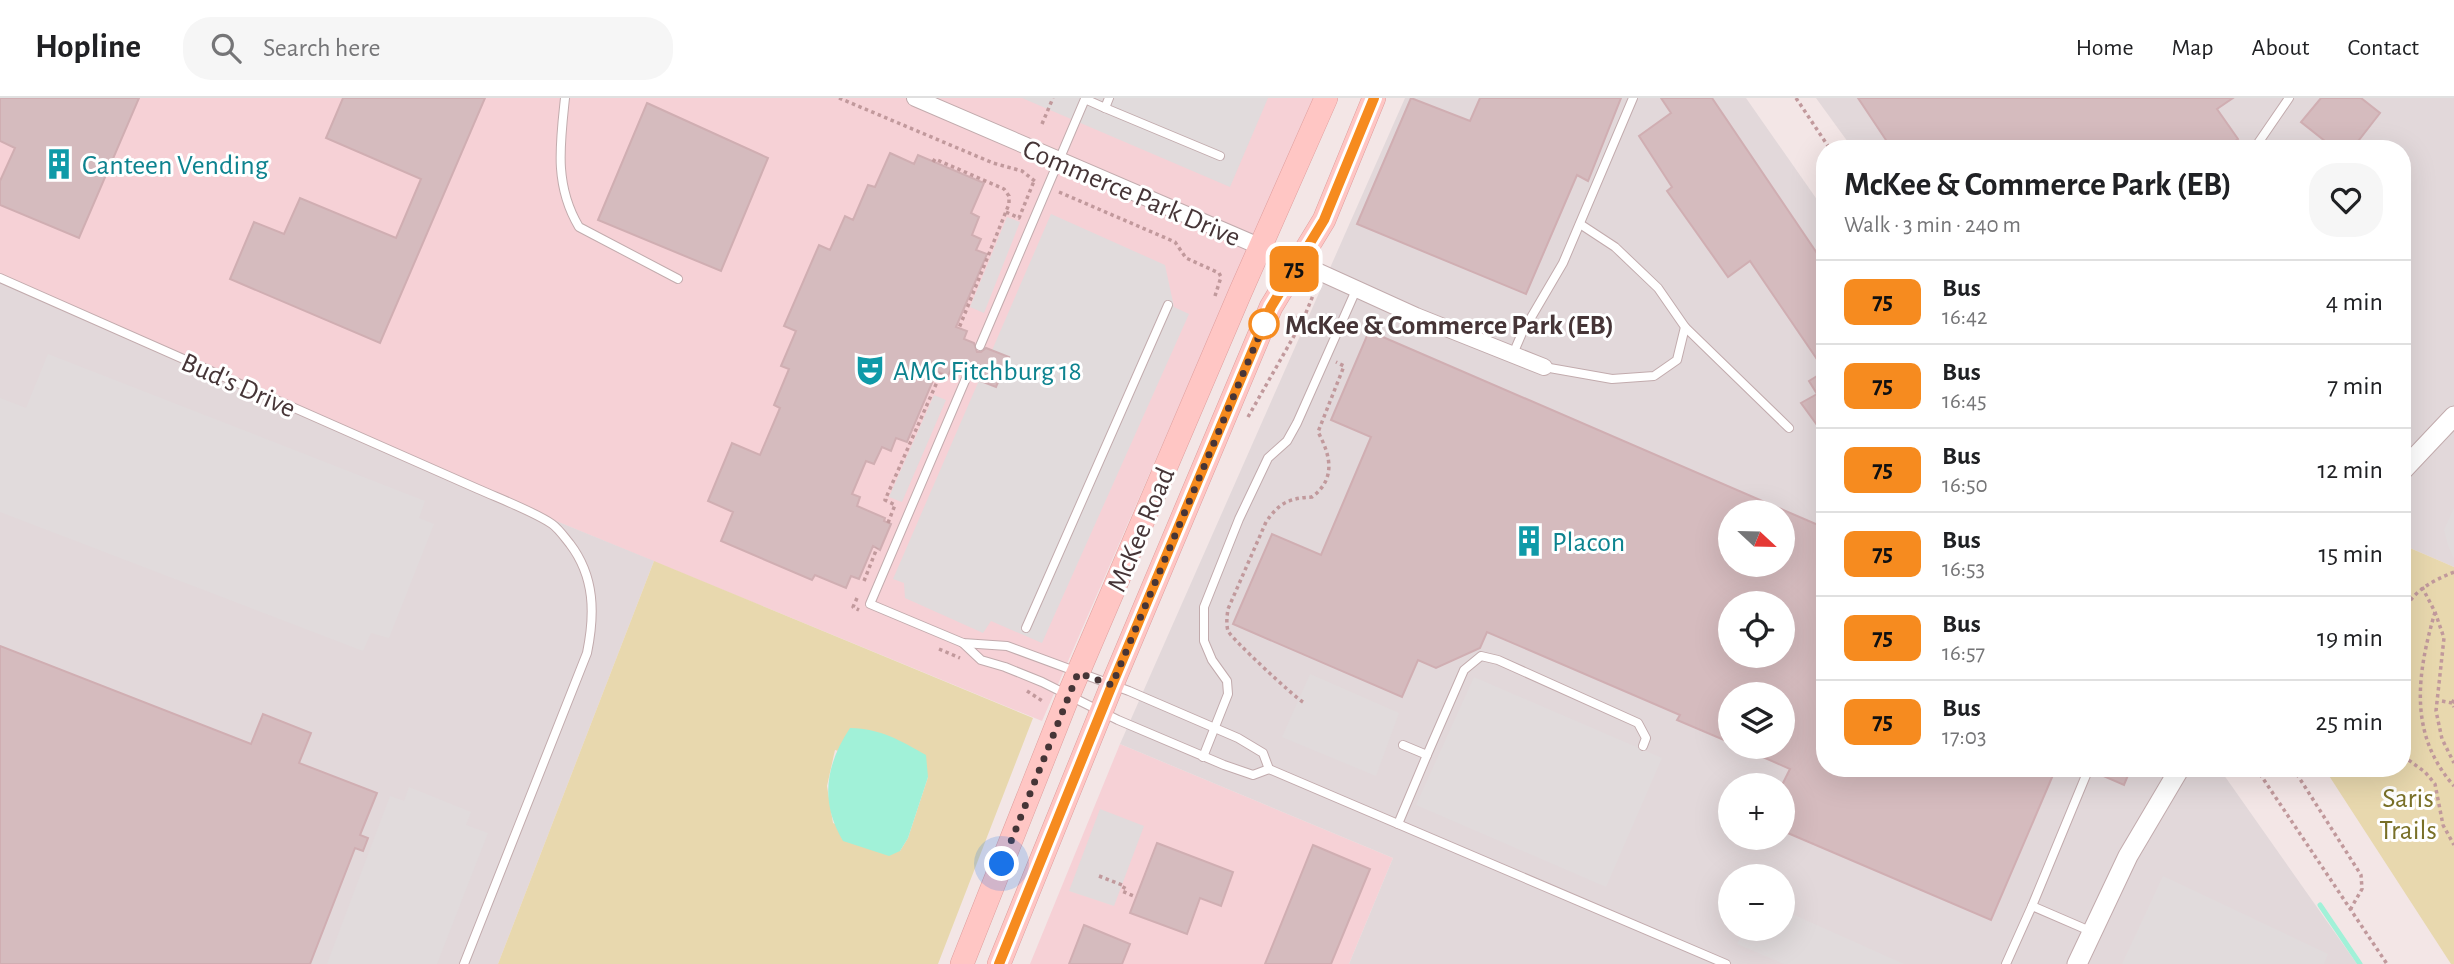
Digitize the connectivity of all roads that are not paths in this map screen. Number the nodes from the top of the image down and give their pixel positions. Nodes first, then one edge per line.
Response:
1 (565, 98) edge
2 (915, 98) edge
3 (1109, 98) edge
4 (1326, 98) edge
5 (1374, 98) edge
6 (1633, 98) edge
7 (2289, 98) edge
8 (1084, 99) edge
9 (1105, 108) junction
10 (2260, 140) edge
11 (1220, 156) dead end
12 (1059, 161) junction
13 (1580, 224) junction
14 (1261, 247) junction
15 (1298, 262) junction
16 (0, 278) edge
17 (678, 279) dead end
18 (1356, 290) junction
19 (1168, 304) dead end
20 (1685, 327) junction
21 (980, 346) dead end
22 (1513, 354) junction
23 (1544, 367) joint
24 (967, 376) dead end
25 (2454, 415) edge
26 (1788, 428) dead end
27 (2411, 461) edge
28 (1026, 628) dead end
29 (963, 643) junction
30 (1074, 684) junction
31 (1112, 685) junction
32 (1102, 711) junction
33 (1216, 729) junction
34 (1403, 745) dead end
35 (1643, 746) dead end
36 (1427, 755) junction
37 (1203, 757) junction
38 (1269, 769) junction
39 (2085, 777) edge
40 (2175, 777) edge
41 (1398, 824) junction
42 (2032, 906) junction
43 (2092, 932) junction
44 (464, 964) edge
45 (962, 964) edge
46 (999, 964) edge
47 (1727, 964) edge
48 (2006, 964) edge
49 (2077, 964) edge

1 - 17 lane
2 - 12 street, Commerce Park Drive
3 - 9 lane
4 - 14 main road, McKee Road
5 - 15 main road, McKee Road
6 - 13 lane
7 - 10 lane
8 - 9 lane
8 - 12 lane
9 - 11 lane
12 - 14 street, Commerce Park Drive
12 - 21 lane
13 - 20 lane
13 - 22 lane
14 - 15 street, Commerce Park Drive
14 - 30 main road, McKee Road
15 - 18 street, Commerce Park Drive
15 - 31 main road, McKee Road
16 - 44 lane, Bud's Drive
18 - 22 street, Commerce Park Drive
18 - 33 lane
19 - 28 lane
20 - 23 lane
20 - 26 lane
22 - 23 street, Commerce Park Drive
24 - 29 lane
25 - 27 street
29 - 30 lane
29 - 30 lane
30 - 31 lane
30 - 32 lane
30 - 45 main road, McKee Road
31 - 32 main road, McKee Road
31 - 33 lane
32 - 37 lane
32 - 46 main road, McKee Road
33 - 37 lane
33 - 38 lane
34 - 36 lane
35 - 36 lane
36 - 41 lane
37 - 38 lane
38 - 41 lane
39 - 42 lane
40 - 43 street
41 - 47 lane
42 - 43 lane
42 - 48 lane
43 - 49 street

